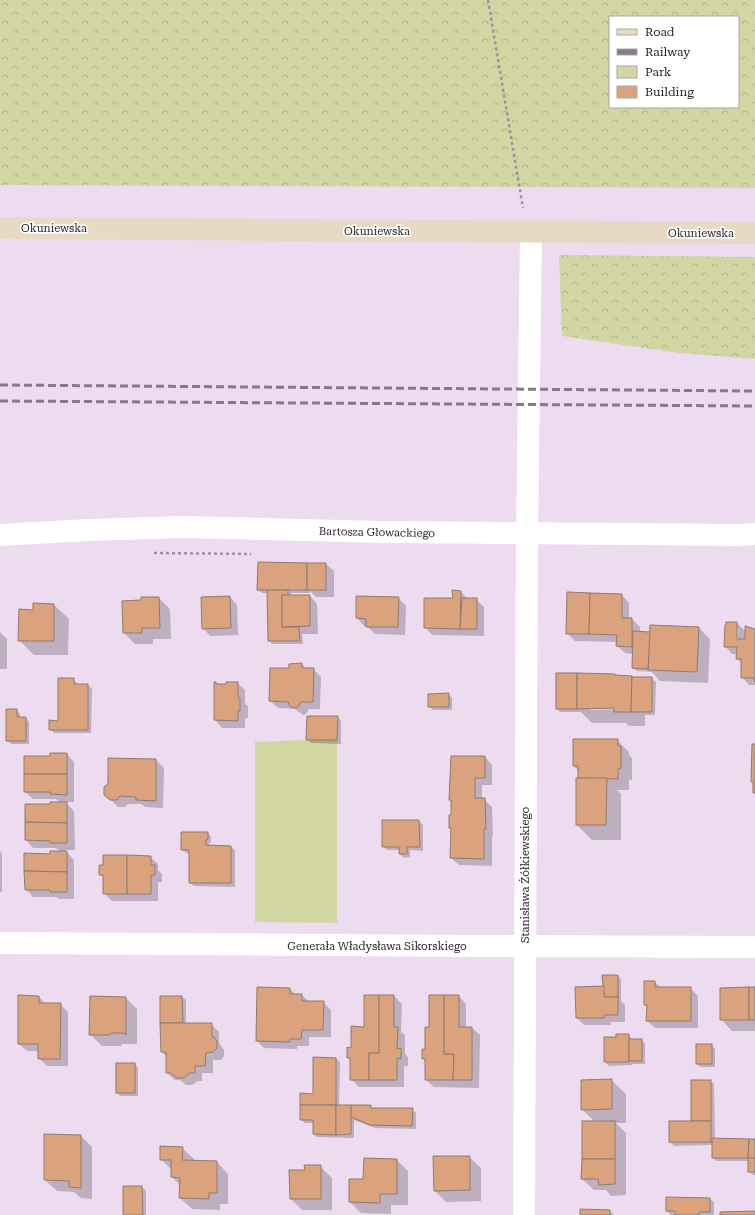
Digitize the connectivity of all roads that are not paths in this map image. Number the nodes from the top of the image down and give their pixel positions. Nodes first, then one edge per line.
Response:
1 (0, 228) edge
2 (530, 232) junction
3 (755, 233) edge
4 (527, 534) junction
5 (755, 534) edge
6 (0, 535) edge
7 (0, 943) edge
8 (525, 946) junction
9 (755, 947) edge
10 (524, 1215) edge

1 - 2 main road, Okuniewska
2 - 3 main road, Okuniewska
2 - 4 street, Stanisława Żółkiewskiego
4 - 5 street, Bartosza Głowackiego
4 - 6 street, Bartosza Głowackiego
4 - 8 street, Stanisława Żółkiewskiego
7 - 8 street, Generała Władysława Sikorskiego
8 - 9 street, Generała Władysława Sikorskiego
8 - 10 street, Stanisława Żółkiewskiego

